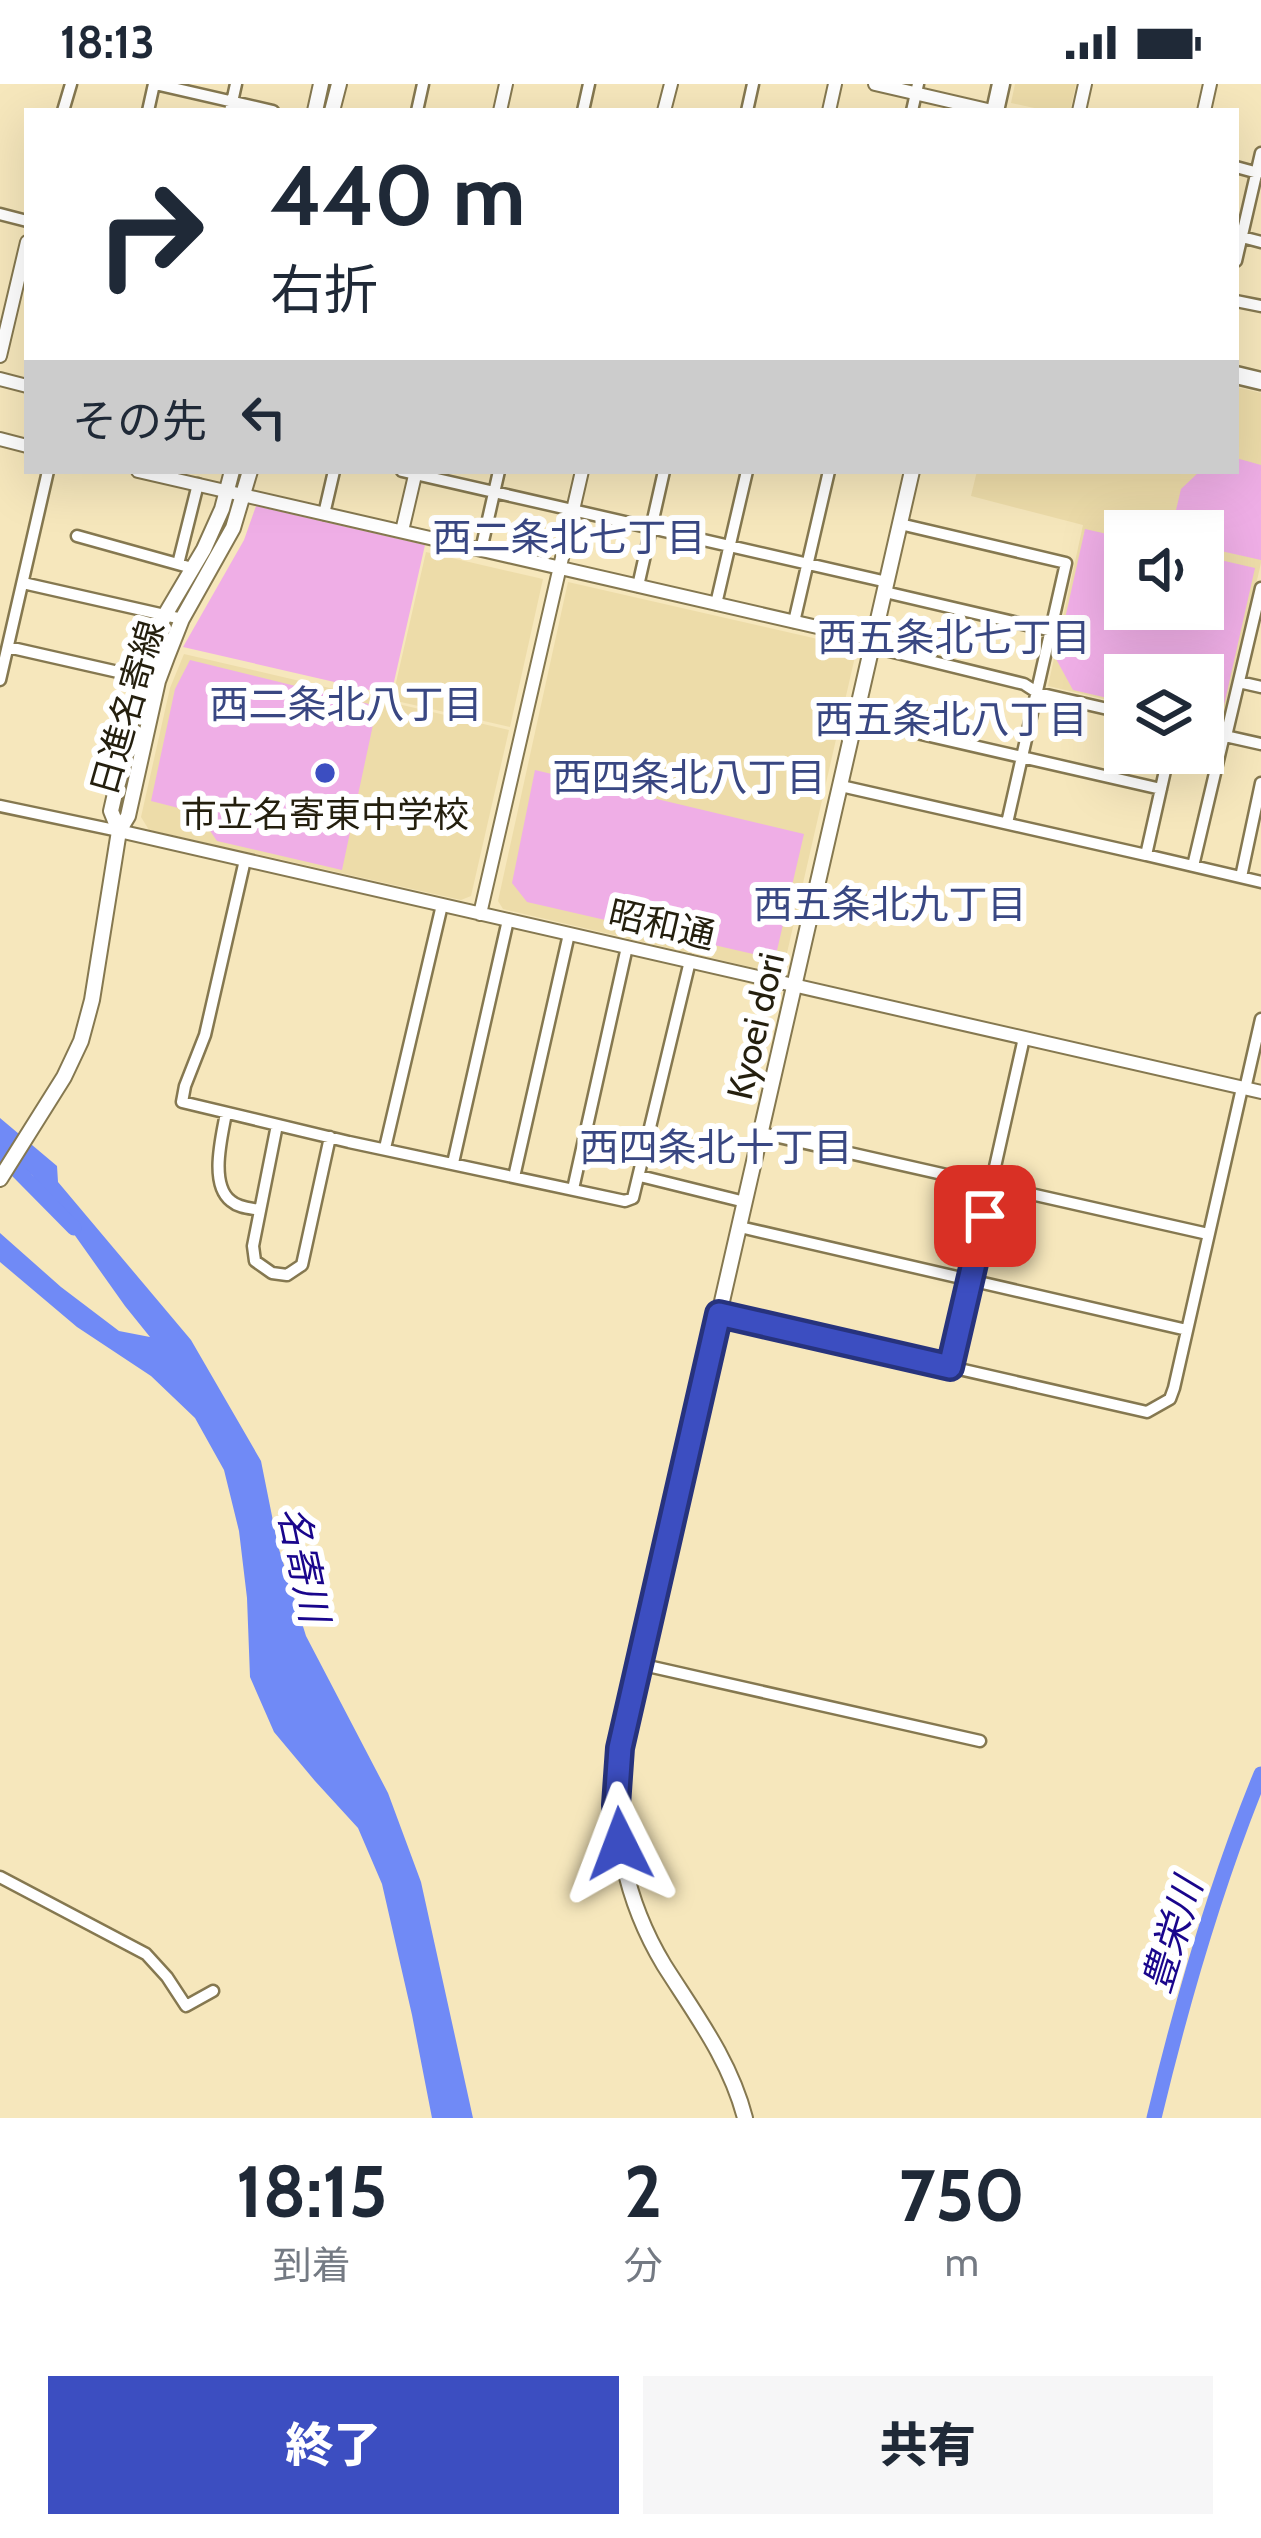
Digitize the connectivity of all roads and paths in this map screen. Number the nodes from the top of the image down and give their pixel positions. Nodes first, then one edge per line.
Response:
1 (154, 84) edge
2 (236, 84) edge
3 (874, 84) edge
4 (917, 89) edge
5 (231, 106) edge
6 (983, 108) edge
7 (1261, 153) edge
8 (1259, 173) edge
9 (1242, 237) junction
10 (1261, 242) edge
11 (1239, 249) edge
12 (24, 255) edge
13 (0, 356) edge
14 (2, 380) edge
15 (0, 400) edge
16 (47, 474) edge
17 (153, 474) edge
18 (231, 474) edge
19 (249, 474) edge
20 (333, 474) edge
21 (411, 474) edge
22 (420, 474) edge
23 (498, 474) edge
24 (580, 474) edge
25 (663, 474) edge
26 (746, 474) edge
27 (828, 474) edge
28 (912, 474) edge
29 (197, 484) junction
30 (227, 491) junction
31 (494, 491) junction
32 (244, 496) junction
33 (573, 510) junction
34 (324, 514) junction
35 (900, 524) junction
36 (652, 528) junction
37 (402, 532) junction
38 (77, 536) dead end
39 (730, 546) junction
40 (481, 550) junction
41 (807, 564) junction
42 (185, 566) junction
43 (560, 568) junction
44 (22, 583) junction
45 (638, 586) junction
46 (886, 587) junction
47 (1261, 588) edge
48 (716, 604) junction
49 (165, 615) junction
50 (182, 619) junction
51 (794, 622) junction
52 (1256, 626) edge
53 (1052, 631) junction
54 (873, 644) junction
55 (8, 647) junction
56 (150, 679) junction
57 (0, 680) edge
58 (1239, 682) junction
59 (1261, 687) edge
60 (1038, 693) junction
61 (1104, 708) edge
62 (856, 719) junction
63 (1225, 736) junction
64 (1261, 744) edge
65 (1022, 758) junction
66 (1164, 774) edge
67 (1261, 783) edge
68 (841, 786) junction
69 (1161, 789) junction
70 (0, 806) edge
71 (1007, 823) junction
72 (119, 831) junction
73 (1146, 855) junction
74 (244, 860) junction
75 (1193, 866) junction
76 (1240, 877) junction
77 (1261, 882) edge
78 (442, 904) junction
79 (480, 914) junction
80 (508, 920) junction
81 (569, 934) junction
82 (627, 947) junction
83 (691, 961) junction
84 (794, 986) junction
85 (1261, 1019) edge
86 (1024, 1038) junction
87 (1244, 1088) junction
88 (1261, 1092) edge
89 (226, 1113) junction
90 (278, 1125) junction
91 (761, 1132) junction
92 (330, 1137) junction
93 (385, 1148) junction
94 (453, 1163) junction
95 (640, 1175) junction
96 (514, 1177) junction
97 (0, 1179) edge
98 (992, 1184) junction
99 (573, 1189) junction
100 (745, 1202) junction
101 (260, 1210) junction
102 (740, 1227) junction
103 (1208, 1234) junction
104 (970, 1280) junction
105 (719, 1314) junction
106 (1187, 1330) junction
107 (950, 1367) junction
108 (639, 1664) junction
109 (980, 1741) dead end
110 (0, 1876) edge
111 (213, 1991) dead end
112 (746, 2118) edge

1 - 5 street
2 - 5 street
3 - 4 street
4 - 6 street
7 - 8 street
8 - 9 street
9 - 10 street
9 - 11 street
12 - 13 street
14 - 15 street
16 - 44 street
17 - 29 street
18 - 30 main road, 日進名寄線
19 - 32 main road, 日進名寄線
20 - 34 street
21 - 37 street
22 - 31 street
23 - 31 street
24 - 33 street
25 - 36 street
26 - 39 street
27 - 41 street
28 - 35 main road, Kyoei dori
29 - 30 street
29 - 42 street
30 - 32 street
30 - 42 main road, 日進名寄線
31 - 33 street
31 - 40 street
32 - 34 street
32 - 50 main road, 日進名寄線
33 - 36 street
33 - 43 street
34 - 37 street
35 - 46 main road, Kyoei dori
35 - 53 street
36 - 39 street
36 - 45 street
37 - 40 street
38 - 42 street
39 - 41 street
39 - 48 street
40 - 43 street
41 - 46 street
41 - 51 street
42 - 49 main road, 日進名寄線
43 - 45 street
43 - 79 street
44 - 49 street
44 - 55 street
45 - 48 street
46 - 53 street
46 - 54 main road, Kyoei dori
47 - 52 street
48 - 51 street
49 - 50 street
49 - 56 main road, 日進名寄線
50 - 56 main road, 日進名寄線
51 - 54 street
52 - 58 street
53 - 60 street
54 - 60 street
54 - 62 main road, Kyoei dori
55 - 56 street
55 - 57 street
56 - 72 main road, 日進名寄線
58 - 59 street
58 - 63 street
60 - 61 street
60 - 65 street
62 - 65 street
62 - 68 main road, Kyoei dori
63 - 64 street
63 - 75 street
65 - 69 street
65 - 71 street
66 - 69 street
67 - 76 street
68 - 71 street
68 - 84 main road, Kyoei dori
69 - 73 street
70 - 72 street
71 - 73 street
72 - 74 street, 昭和通
72 - 97 main road, 日進名寄線
73 - 75 street
74 - 78 street, 昭和通
74 - 89 street
75 - 76 street
76 - 77 street
78 - 79 street, 昭和通
78 - 93 street
79 - 80 street, 昭和通
80 - 81 street, 昭和通
80 - 94 street
81 - 82 street, 昭和通
81 - 96 street
82 - 83 street, 昭和通
82 - 99 street
83 - 84 street, 昭和通
83 - 95 street
84 - 86 street, 昭和通
84 - 91 main road, Kyoei dori
85 - 87 street
86 - 87 street, 昭和通
86 - 98 street
87 - 88 street, 昭和通
87 - 103 street
89 - 90 street
89 - 101 street
90 - 92 street
90 - 101 street
91 - 98 street
91 - 100 main road, Kyoei dori
92 - 93 street
92 - 101 street
93 - 94 street
94 - 96 street
95 - 99 street
95 - 100 street
96 - 99 street
98 - 103 street
98 - 104 street
100 - 102 main road, Kyoei dori
102 - 104 street
102 - 105 main road, Kyoei dori
103 - 106 street
104 - 106 street
104 - 107 street
105 - 107 street
105 - 108 main road, Kyoei dori
106 - 107 street
108 - 109 street
108 - 112 main road, Kyoei dori
110 - 111 street

